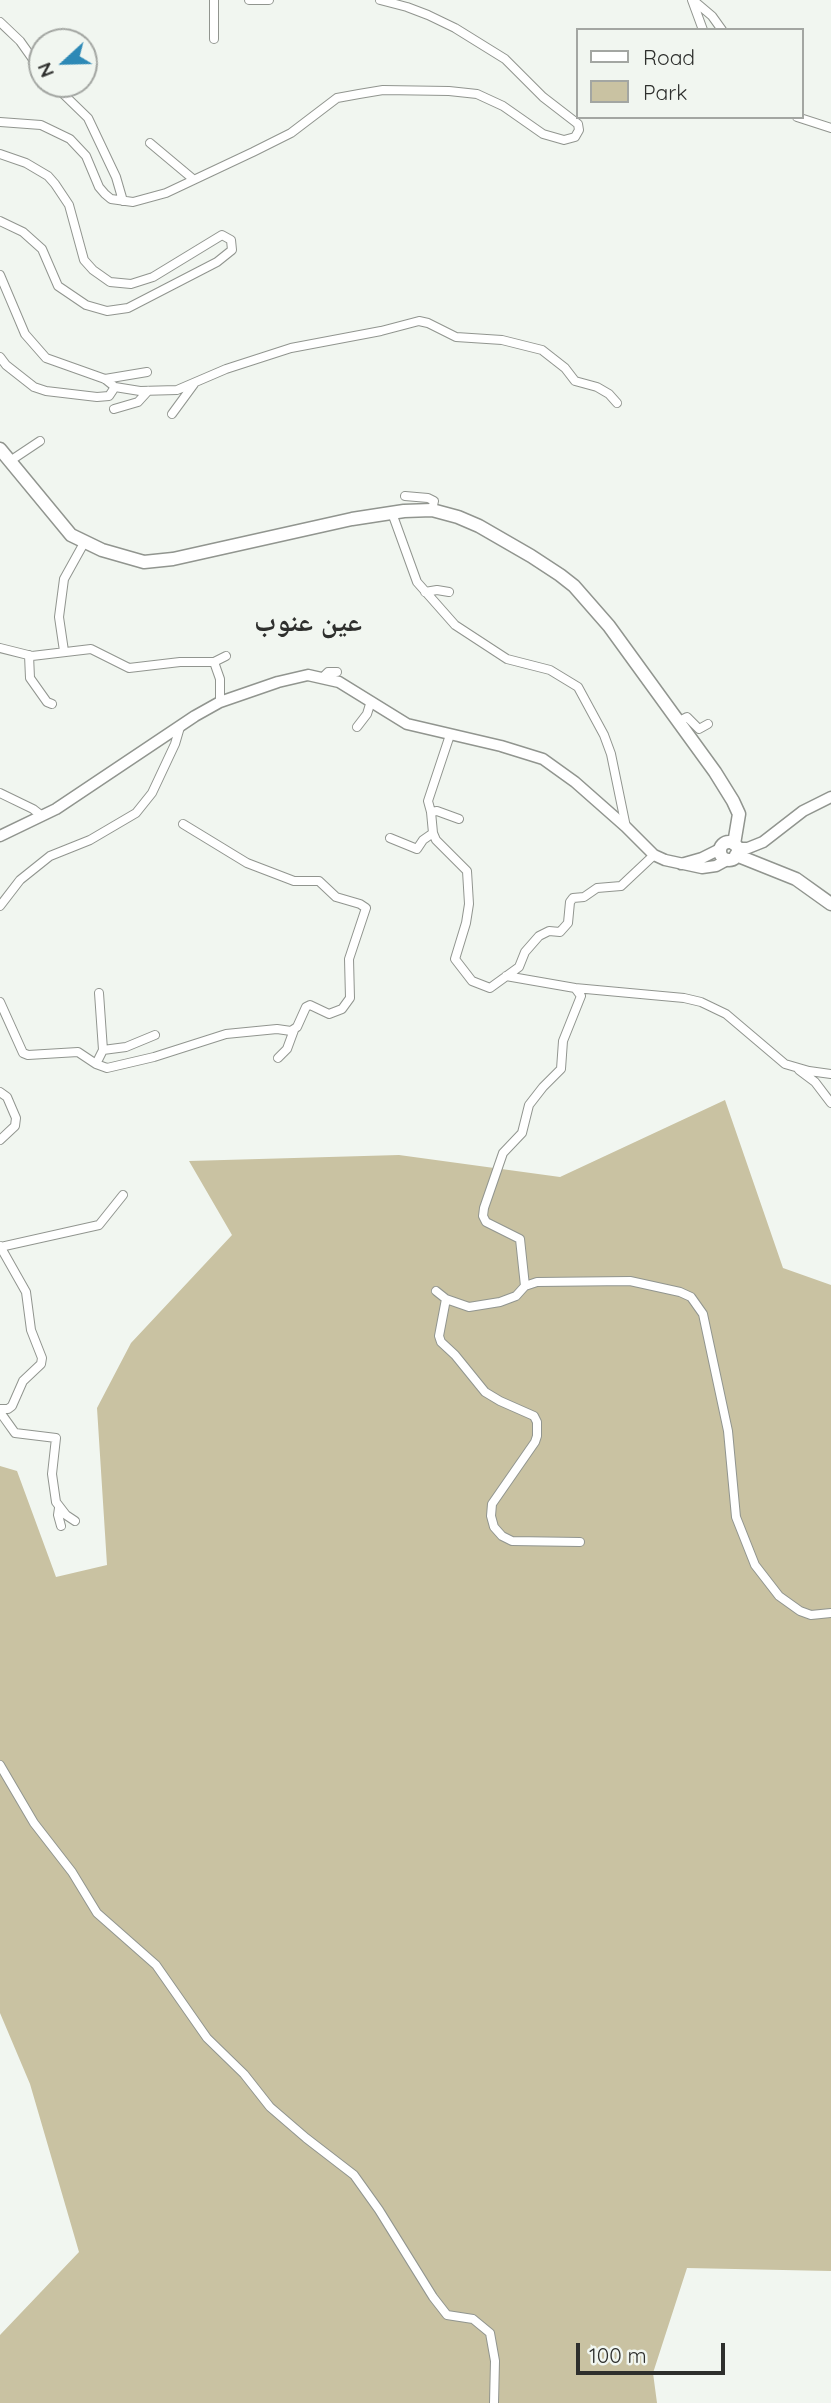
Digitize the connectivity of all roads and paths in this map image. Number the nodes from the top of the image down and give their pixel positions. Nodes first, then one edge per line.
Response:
1 (214, 0) edge
2 (249, 0) edge
3 (269, 0) edge
4 (380, 0) edge
5 (693, 0) edge
6 (0, 23) edge
7 (702, 28) edge
8 (721, 28) edge
9 (214, 39) dead end
10 (28, 52) edge
11 (67, 98) edge
12 (803, 119) edge
13 (0, 122) edge
14 (831, 128) edge
15 (150, 143) dead end
16 (0, 154) edge
17 (193, 179) junction
18 (123, 201) junction
19 (0, 220) edge
20 (0, 275) edge
21 (0, 357) edge
22 (147, 372) dead end
23 (105, 379) junction
24 (196, 381) junction
25 (115, 387) junction
26 (148, 391) junction
27 (617, 403) dead end
28 (114, 409) dead end
29 (172, 414) dead end
30 (40, 441) dead end
31 (0, 449) edge
32 (10, 461) junction
33 (405, 496) dead end
34 (432, 510) junction
35 (392, 513) junction
36 (85, 543) junction
37 (425, 592) junction
38 (449, 592) dead end
39 (0, 648) edge
40 (64, 651) junction
41 (29, 655) junction
42 (226, 656) dead end
43 (214, 662) junction
44 (337, 672) dead end
45 (324, 677) junction
46 (371, 701) junction
47 (220, 702) junction
48 (52, 704) dead end
49 (677, 722) junction
50 (708, 724) dead end
51 (180, 727) junction
52 (357, 727) dead end
53 (450, 735) junction
54 (0, 793) edge
55 (831, 797) edge
56 (431, 812) junction
57 (43, 816) junction
58 (459, 818) dead end
59 (183, 824) dead end
60 (626, 827) junction
61 (433, 833) junction
62 (0, 836) edge
63 (390, 838) dead end
64 (730, 850) junction
65 (654, 855) junction
66 (831, 904) edge
67 (0, 906) edge
68 (506, 976) junction
69 (575, 988) junction
70 (99, 993) dead end
71 (0, 1002) edge
72 (294, 1030) junction
73 (155, 1035) dead end
74 (103, 1050) junction
75 (278, 1058) dead end
76 (96, 1064) junction
77 (797, 1068) junction
78 (831, 1074) edge
79 (0, 1092) edge
80 (831, 1102) edge
81 (0, 1140) edge
82 (123, 1195) dead end
83 (0, 1247) edge
84 (525, 1286) junction
85 (436, 1291) dead end
86 (446, 1299) junction
87 (0, 1411) edge
88 (60, 1508) junction
89 (75, 1521) dead end
90 (61, 1526) dead end
91 (580, 1542) dead end
92 (831, 1613) edge
93 (0, 1765) edge
94 (494, 2403) edge

1 - 9 street
2 - 3 street
4 - 17 street
5 - 7 street
5 - 8 street
6 - 10 street
11 - 18 street
12 - 14 street
13 - 18 street
15 - 17 street
16 - 19 street
17 - 18 street
20 - 23 street
21 - 25 street
22 - 23 street
23 - 25 street
24 - 26 street
24 - 27 street
24 - 29 street
25 - 26 street
26 - 28 street
30 - 32 street
31 - 32 main road
32 - 36 main road
33 - 34 street
34 - 35 main road
34 - 49 main road
35 - 36 main road
35 - 37 street
36 - 40 street
37 - 38 street
37 - 60 street
39 - 41 street
40 - 41 street
40 - 43 street
41 - 48 street
42 - 43 street
43 - 47 street
44 - 45 street
45 - 46 street
45 - 47 street
46 - 52 street
46 - 53 street
47 - 51 street
49 - 50 street
49 - 64 main road
51 - 57 street
51 - 67 street
53 - 56 street
53 - 60 street
54 - 57 street
55 - 64 street
56 - 58 street
56 - 61 street
57 - 62 street
59 - 72 street
60 - 65 street
61 - 63 street
61 - 68 street
64 - 65 street
64 - 66 main road
65 - 68 street
68 - 69 street
69 - 77 street
69 - 84 street
70 - 74 street
71 - 76 street
72 - 75 street
72 - 76 street
73 - 74 street
74 - 76 street
77 - 78 street
77 - 80 street
79 - 81 street
82 - 83 street
83 - 87 street
84 - 86 street
84 - 92 street
85 - 86 street
86 - 91 street
87 - 88 street
88 - 89 street
88 - 90 street
93 - 94 street

